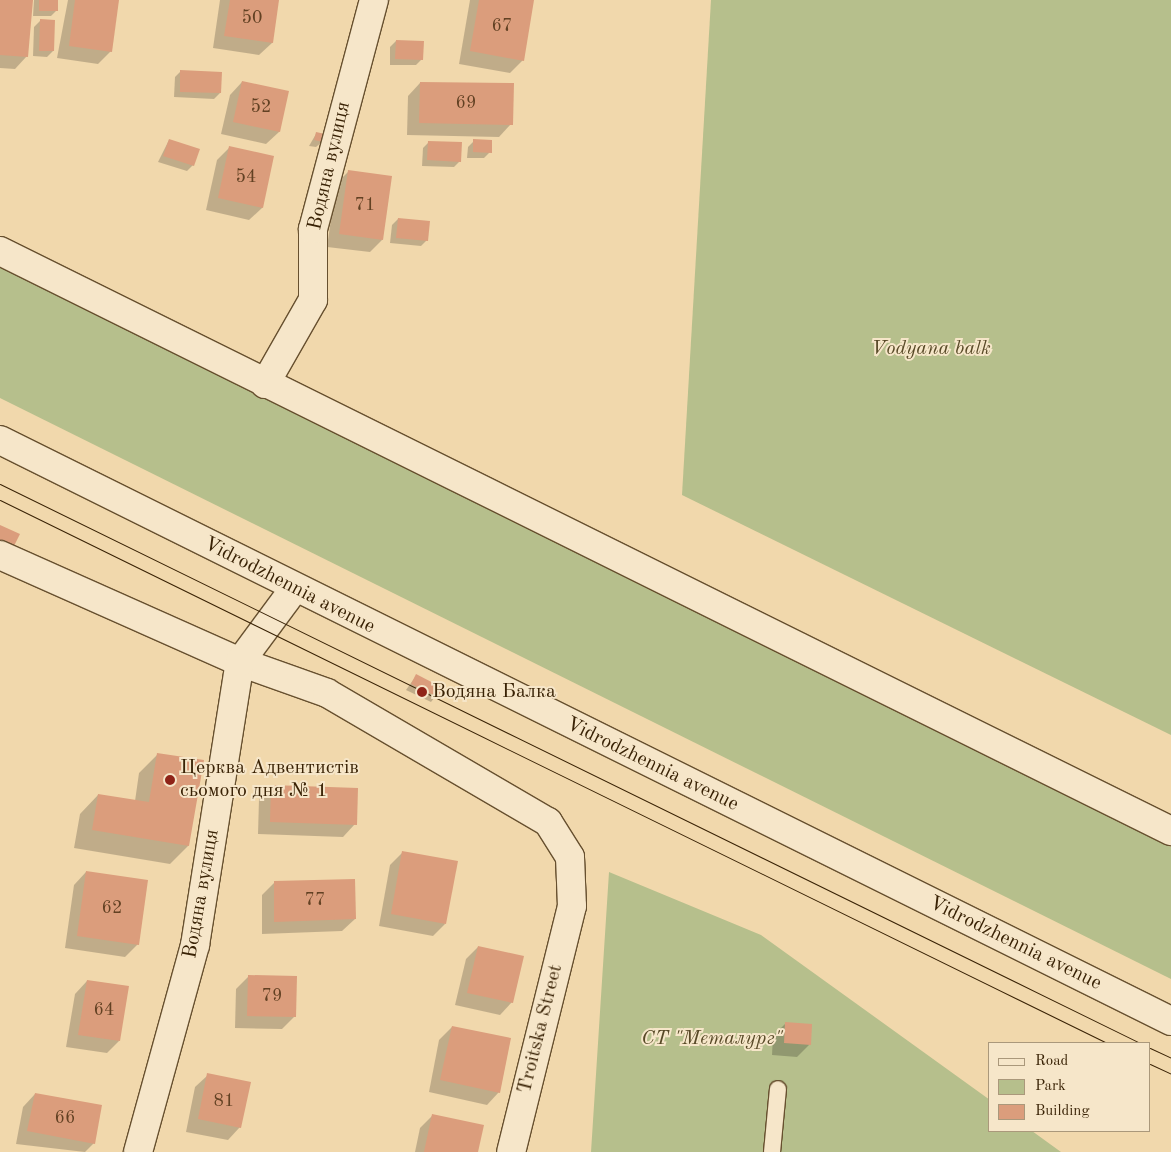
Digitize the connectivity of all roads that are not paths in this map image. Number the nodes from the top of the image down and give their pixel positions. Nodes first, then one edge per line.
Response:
1 (374, 0) edge
2 (0, 251) edge
3 (265, 384) junction
4 (0, 440) edge
5 (0, 555) edge
6 (294, 589) junction
7 (240, 662) junction
8 (1171, 831) edge
9 (1171, 1021) edge
10 (778, 1090) dead end
11 (138, 1152) edge
12 (511, 1152) edge
13 (772, 1152) edge

1 - 3 main road, Водяна вулиця
2 - 3 main road
3 - 8 main road
4 - 6 main road, Vidrodzhennia avenue
5 - 7 main road, Troitska Street
6 - 7 main road, Водяна вулиця
6 - 9 main road, Vidrodzhennia avenue
7 - 11 main road, Водяна вулиця
7 - 12 main road, Troitska Street
10 - 13 lane

